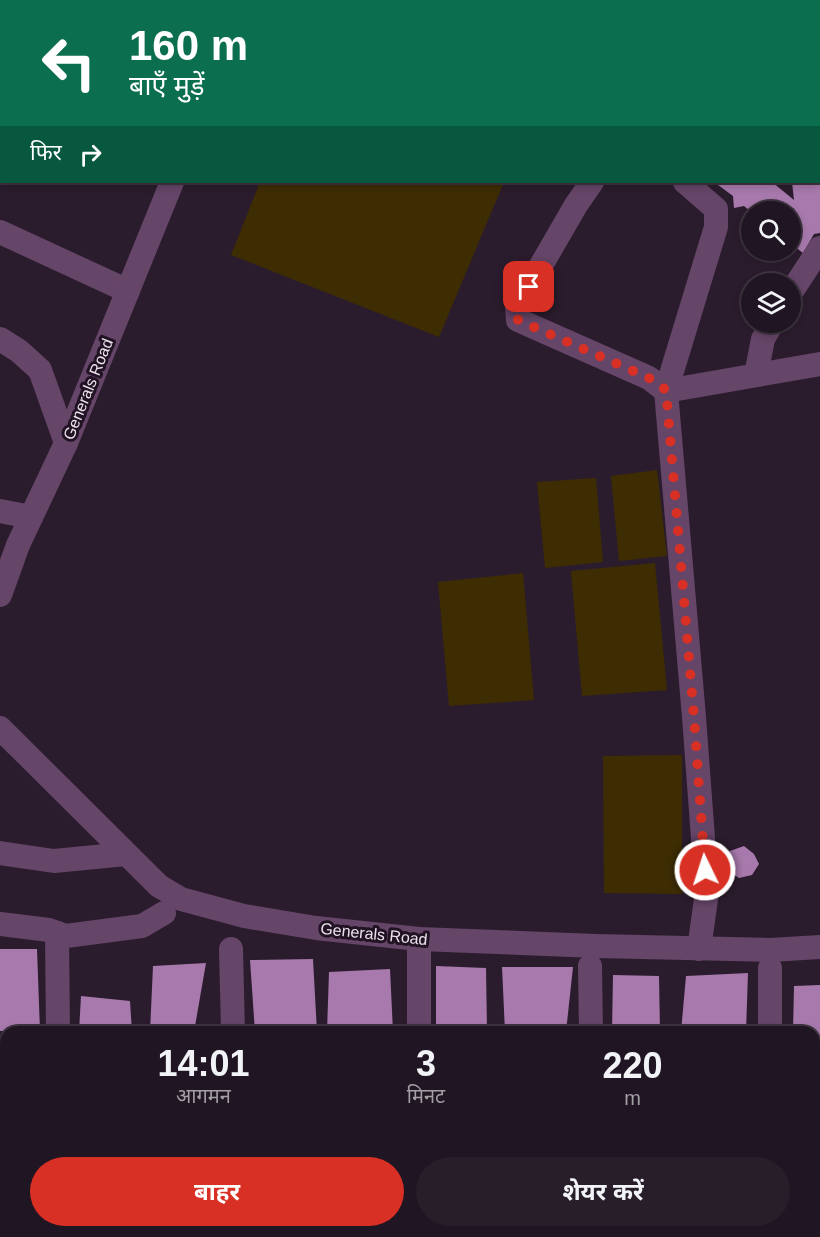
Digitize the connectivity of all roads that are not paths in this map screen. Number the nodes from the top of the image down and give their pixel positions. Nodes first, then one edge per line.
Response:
1 (172, 183) edge
2 (591, 183) edge
3 (685, 183) edge
4 (0, 232) edge
5 (820, 248) edge
6 (801, 277) edge
7 (128, 291) junction
8 (767, 333) edge
9 (0, 339) edge
10 (820, 364) edge
11 (756, 375) junction
12 (666, 390) junction
13 (66, 443) junction
14 (0, 511) edge
15 (31, 517) junction
16 (0, 595) edge
17 (0, 728) edge
18 (0, 853) edge
19 (126, 854) junction
20 (164, 913) dead end
21 (0, 924) edge
22 (57, 933) junction
23 (419, 939) junction
24 (820, 947) edge
25 (231, 949) dead end
26 (699, 949) junction
27 (590, 966) dead end
28 (770, 968) dead end
29 (58, 1026) edge
30 (233, 1026) edge
31 (419, 1026) edge
32 (591, 1026) edge
33 (770, 1026) edge

1 - 7 street, Generals Road
2 - 12 street
3 - 12 street
4 - 7 street
5 - 6 street
7 - 13 street, Generals Road
8 - 11 street
9 - 13 street
10 - 11 street
11 - 12 street
12 - 26 street
13 - 15 street, Generals Road
14 - 15 street
15 - 16 street, Generals Road
17 - 19 street, Generals Road
18 - 19 street
19 - 23 street, Generals Road
20 - 22 street
21 - 22 street
22 - 29 street
23 - 26 street, Generals Road
23 - 31 street
24 - 26 street, Generals Road
25 - 30 street
27 - 32 street
28 - 33 street

